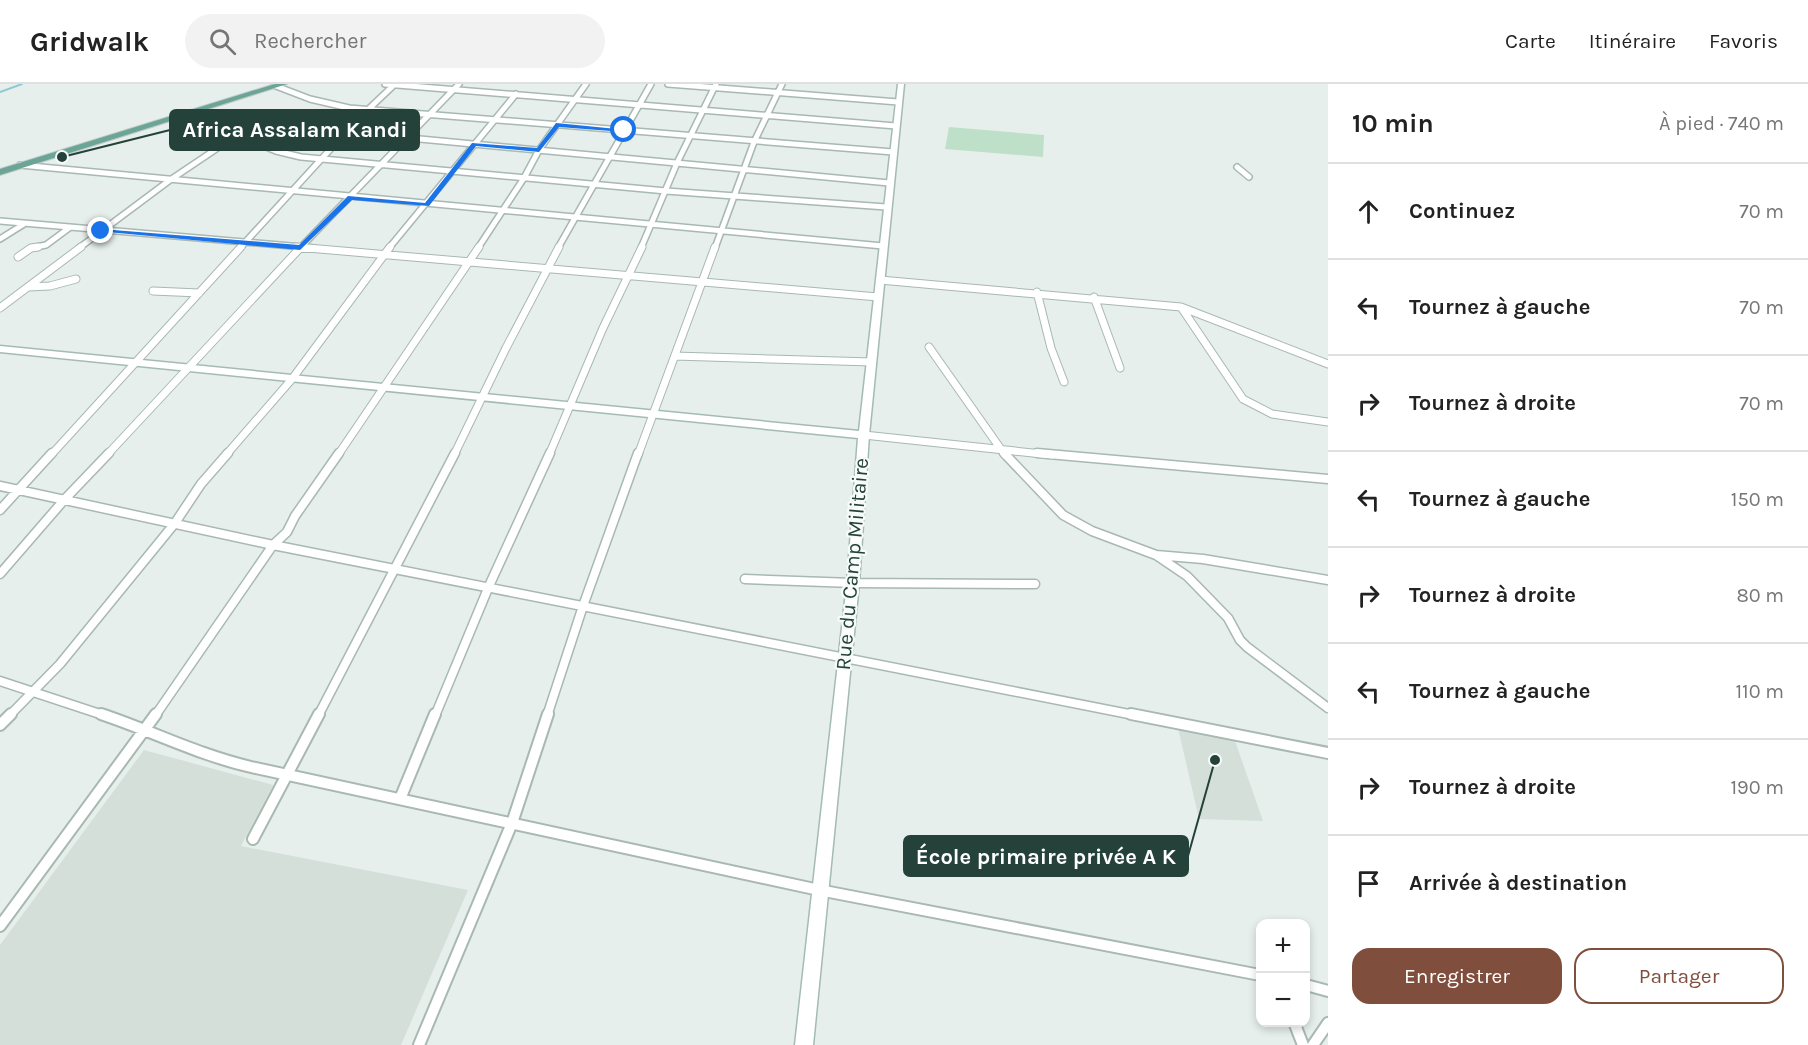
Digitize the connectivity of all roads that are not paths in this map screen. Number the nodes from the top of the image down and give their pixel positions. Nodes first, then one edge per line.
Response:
1 (385, 84) edge
2 (394, 84) edge
3 (586, 84) edge
4 (651, 84) edge
5 (668, 84) edge
6 (901, 84) edge
7 (279, 85) edge
8 (457, 86) edge
9 (715, 86) edge
10 (781, 88) edge
11 (516, 94) junction
12 (574, 99) junction
13 (898, 102) junction
14 (638, 105) junction
15 (367, 109) junction
16 (702, 110) junction
17 (186, 114) junction
18 (430, 114) junction
19 (767, 115) junction
20 (494, 120) junction
21 (558, 125) junction
22 (896, 126) junction
23 (624, 130) junction
24 (346, 132) junction
25 (237, 135) junction
26 (690, 137) junction
27 (407, 138) junction
28 (754, 142) junction
29 (474, 144) junction
30 (539, 150) junction
31 (894, 152) junction
32 (610, 157) junction
33 (321, 159) junction
34 (677, 163) junction
35 (20, 165) junction
36 (382, 165) junction
37 (1237, 167) dead end
38 (745, 169) junction
39 (0, 172) edge
40 (453, 172) junction
41 (1249, 177) dead end
42 (524, 178) junction
43 (170, 180) junction
44 (889, 183) junction
45 (592, 184) junction
46 (666, 191) junction
47 (293, 192) junction
48 (735, 196) junction
49 (350, 198) junction
50 (426, 205) junction
51 (886, 207) junction
52 (500, 211) junction
53 (574, 218) junction
54 (0, 221) edge
55 (25, 224) junction
56 (650, 224) junction
57 (69, 228) junction
58 (101, 231) junction
59 (722, 231) junction
60 (0, 239) edge
61 (244, 243) junction
62 (883, 246) junction
63 (300, 248) junction
64 (384, 254) junction
65 (18, 257) dead end
66 (467, 262) junction
67 (548, 269) junction
68 (629, 276) junction
69 (76, 279) dead end
70 (880, 280) junction
71 (701, 283) junction
72 (27, 287) junction
73 (153, 291) dead end
74 (1037, 292) junction
75 (199, 293) junction
76 (878, 297) junction
77 (1094, 297) junction
78 (11, 299) junction
79 (0, 300) edge
80 (1181, 307) junction
81 (0, 308) edge
82 (929, 347) dead end
83 (0, 350) edge
84 (675, 356) junction
85 (873, 362) junction
86 (136, 363) junction
87 (1328, 364) edge
88 (1120, 368) dead end
89 (190, 369) junction
90 (292, 379) junction
91 (1064, 382) dead end
92 (383, 389) junction
93 (483, 398) junction
94 (571, 407) junction
95 (653, 415) junction
96 (1328, 422) edge
97 (864, 435) junction
98 (999, 448) junction
99 (1328, 479) edge
100 (0, 486) edge
101 (17, 489) junction
102 (64, 500) junction
103 (0, 510) edge
104 (175, 523) junction
105 (273, 545) junction
106 (1156, 555) junction
107 (396, 568) junction
108 (0, 574) edge
109 (745, 579) dead end
110 (1328, 580) edge
111 (853, 583) junction
112 (1035, 584) dead end
113 (489, 586) junction
114 (583, 606) junction
115 (844, 657) junction
116 (0, 681) edge
117 (34, 693) junction
118 (1328, 708) edge
119 (0, 725) edge
120 (146, 729) junction
121 (1328, 753) edge
122 (287, 774) junction
123 (400, 799) junction
124 (512, 823) junction
125 (253, 839) dead end
126 (819, 890) junction
127 (0, 926) edge
128 (1256, 974) edge
129 (1310, 986) edge
130 (1328, 991) edge
131 (1328, 1023) edge
132 (1296, 1027) edge
133 (419, 1045) edge
134 (804, 1045) edge
135 (1303, 1045) edge
136 (1313, 1045) edge

1 - 2 street
2 - 8 street
2 - 15 street
3 - 12 street
4 - 14 street
5 - 9 street
6 - 13 street, Rue du Camp Militaire
7 - 15 street
7 - 17 main road
8 - 11 street
8 - 18 street
9 - 10 street
9 - 16 street
10 - 13 street
10 - 19 street
11 - 12 street
11 - 20 street
12 - 14 street
12 - 21 street
13 - 22 street, Rue du Camp Militaire
14 - 16 street
14 - 23 street
15 - 18 street
15 - 24 street
16 - 19 street
16 - 26 street
17 - 25 street
17 - 35 main road
18 - 20 street
18 - 27 street
19 - 22 street
19 - 28 street
20 - 21 street
20 - 29 street
21 - 23 street
21 - 30 street
22 - 31 street, Rue du Camp Militaire
23 - 26 street
23 - 32 street
24 - 27 street
24 - 33 street
25 - 33 street
25 - 43 street
26 - 28 street
26 - 34 street
27 - 29 street
27 - 36 street
28 - 31 street
28 - 38 street
29 - 30 street
29 - 40 street
30 - 32 street
30 - 42 street
31 - 44 street, Rue du Camp Militaire
32 - 34 street
32 - 45 street
33 - 36 street
33 - 47 street
34 - 38 street
34 - 46 street
35 - 39 main road
35 - 43 street
36 - 40 street
36 - 49 street
37 - 41 street
38 - 44 street
38 - 48 street
40 - 42 street
40 - 50 street
42 - 45 street
42 - 52 street
43 - 47 street
43 - 58 street
44 - 51 street, Rue du Camp Militaire
45 - 46 street
45 - 53 street
46 - 48 street
46 - 56 street
47 - 49 street
47 - 61 street
48 - 51 street
48 - 59 street
49 - 50 street
49 - 63 street
50 - 52 street
50 - 64 street
51 - 62 street, Rue du Camp Militaire
52 - 53 street
52 - 66 street
53 - 56 street
53 - 67 street
54 - 55 street
55 - 57 street
55 - 60 street
56 - 59 street
56 - 68 street
57 - 58 street
57 - 65 street
58 - 61 street
58 - 72 street
59 - 62 street
59 - 71 street
61 - 63 street
61 - 75 street
62 - 70 street, Rue du Camp Militaire
63 - 64 street
63 - 89 street
64 - 66 street
64 - 90 street
66 - 67 street
66 - 92 street
67 - 68 street
67 - 93 street
68 - 71 street
68 - 94 street
69 - 72 street
70 - 74 street
70 - 76 street, Rue du Camp Militaire
71 - 76 street
71 - 84 street
72 - 78 street
73 - 75 street
74 - 77 street
74 - 91 street
75 - 86 street
76 - 85 street, Rue du Camp Militaire
77 - 80 street
77 - 88 street
78 - 79 street
78 - 81 street
80 - 87 street
80 - 96 street
82 - 98 street
83 - 86 street
84 - 85 street
84 - 95 street
85 - 97 street, Rue du Camp Militaire
86 - 89 street
86 - 101 street
89 - 90 street
89 - 102 street
90 - 92 street
90 - 104 street
92 - 93 street
92 - 105 street
93 - 94 street
93 - 107 street
94 - 95 street
94 - 113 street
95 - 97 street
95 - 114 street
97 - 98 street
97 - 111 street, Rue du Camp Militaire
98 - 99 street
98 - 106 street
100 - 101 street
101 - 102 street
101 - 103 street
102 - 104 street
102 - 108 street
104 - 105 street
104 - 117 street
105 - 107 street
105 - 120 street
106 - 110 street
106 - 118 street
107 - 113 street
107 - 122 street
109 - 111 street
111 - 112 street
111 - 115 street, Rue du Camp Militaire
113 - 114 street
113 - 123 street
114 - 115 street
114 - 124 street
115 - 121 street
115 - 126 street, Rue du Camp Militaire
116 - 117 street
117 - 119 street
117 - 120 street
120 - 122 street
120 - 127 street
122 - 123 street
122 - 125 street
123 - 124 street
124 - 126 street
124 - 133 street
126 - 128 street
126 - 134 street, Rue du Camp Militaire
129 - 130 street
131 - 136 street
132 - 135 street

